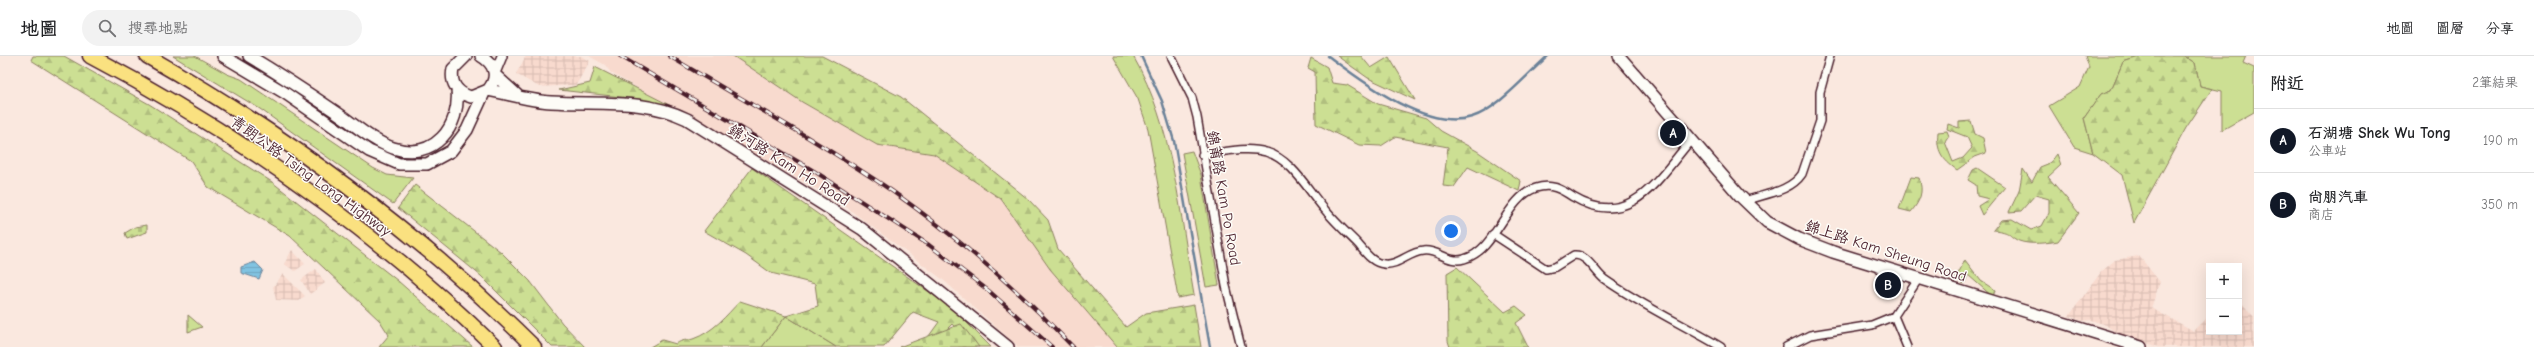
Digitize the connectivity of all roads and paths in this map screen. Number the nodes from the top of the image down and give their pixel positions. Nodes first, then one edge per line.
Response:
1 (90, 56) edge
2 (147, 56) edge
3 (223, 56) edge
4 (249, 56) edge
5 (466, 56) edge
6 (481, 56) edge
7 (502, 56) edge
8 (1171, 56) edge
9 (1619, 56) edge
10 (1830, 56) edge
11 (495, 74) junction
12 (457, 89) junction
13 (486, 92) junction
14 (518, 96) junction
15 (1692, 140) junction
16 (1202, 155) junction
17 (1745, 201) junction
18 (1493, 234) junction
19 (1919, 278) junction
20 (1894, 316) junction
21 (495, 347) edge
22 (534, 347) edge
23 (1008, 347) edge
24 (1241, 347) edge
25 (1721, 347) edge
26 (1786, 347) edge
27 (1907, 347) edge
28 (2141, 347) edge

1 - 21 highway, 青朗公路 Tsing Long Highway
2 - 22 highway, 青朗公路 Tsing Long Highway
3 - 13 main road
4 - 12 main road
5 - 12 main road
6 - 11 main road
7 - 11 street
8 - 16 street, 錦莆路 Kam Po Road
9 - 15 main road, 錦上路 Kam Sheung Road
10 - 17 street
11 - 13 main road
11 - 14 main road
12 - 13 main road, 錦河路 Kam Ho Road
13 - 14 main road, 錦河路 Kam Ho Road
14 - 23 main road, 錦河路 Kam Ho Road
15 - 17 main road, 錦上路 Kam Sheung Road
15 - 18 street
16 - 18 street
16 - 24 street, 錦莆路 Kam Po Road
17 - 19 main road, 錦上路 Kam Sheung Road
18 - 25 street
19 - 20 street
19 - 28 main road, 錦上路 Kam Sheung Road
20 - 26 street
20 - 27 street

